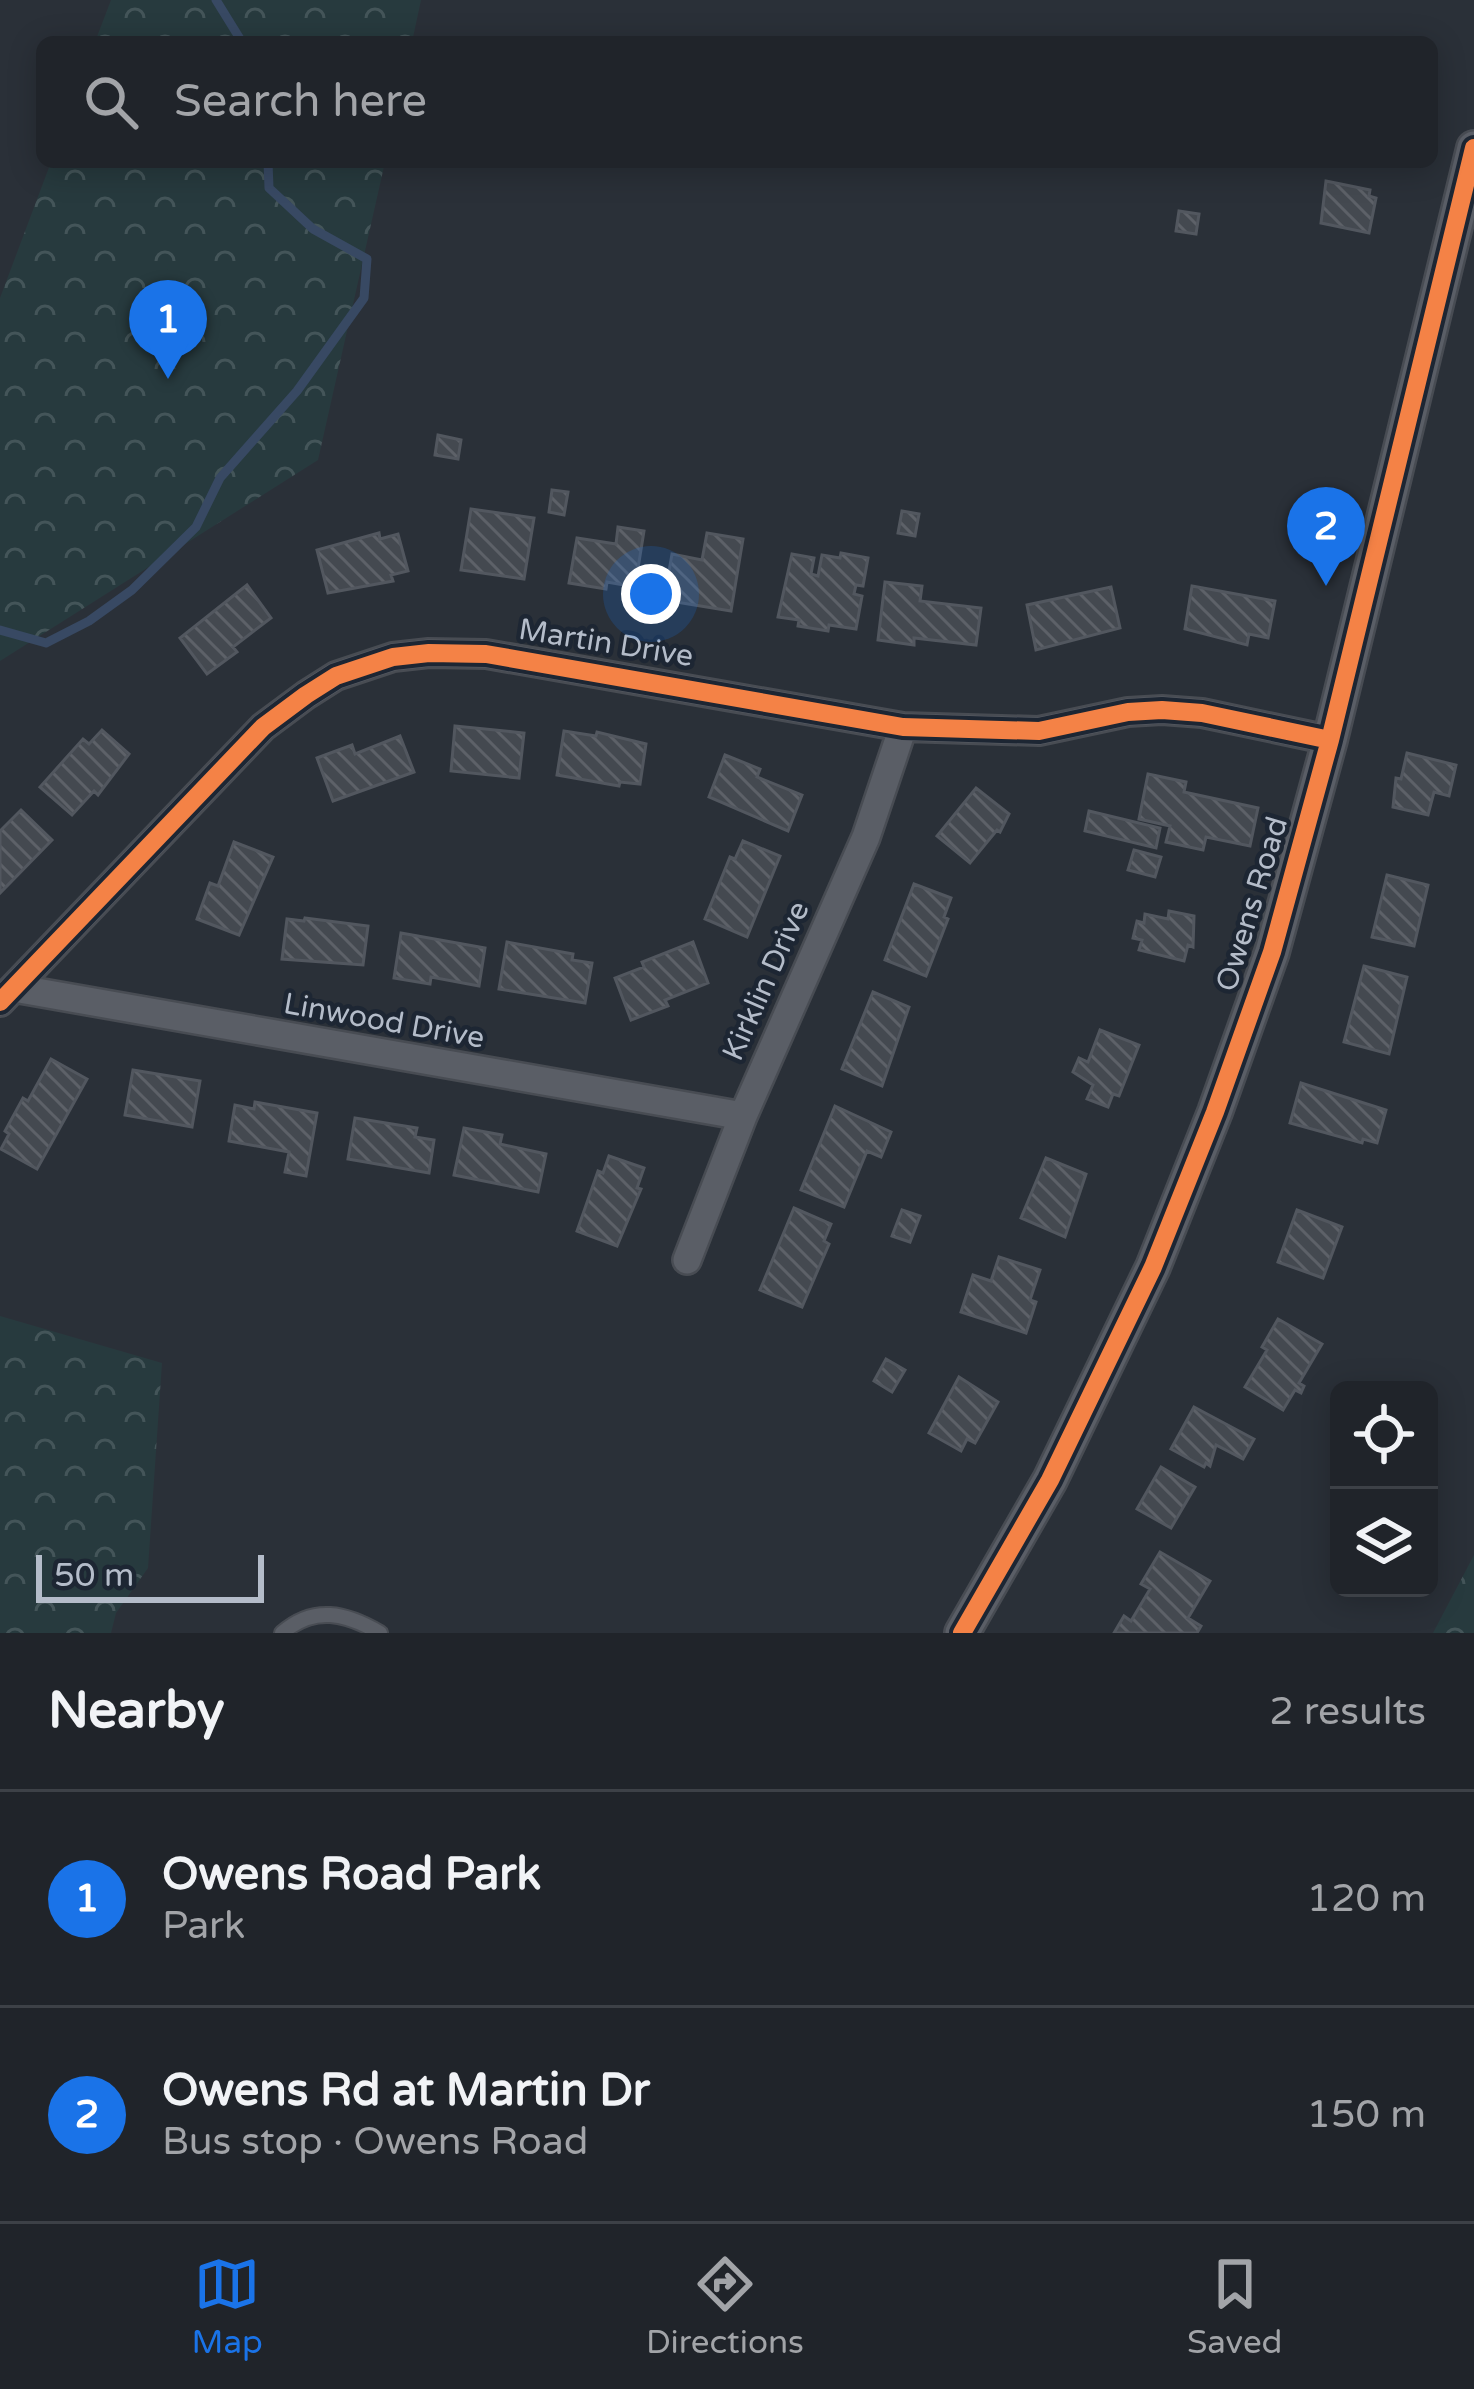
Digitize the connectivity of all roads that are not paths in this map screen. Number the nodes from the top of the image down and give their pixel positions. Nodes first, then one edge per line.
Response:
1 (1474, 148) edge
2 (902, 727) junction
3 (1330, 740) junction
4 (7, 995) edge
5 (743, 1116) junction
6 (687, 1260) dead end
7 (282, 1633) edge
8 (380, 1633) edge
9 (962, 1633) edge

1 - 3 street, Owens Road
2 - 3 street, Martin Drive
2 - 4 street, Martin Drive
2 - 5 street, Kirklin Drive
3 - 9 street, Owens Road
4 - 5 street, Linwood Drive
5 - 6 street, Kirklin Drive
7 - 8 lane

